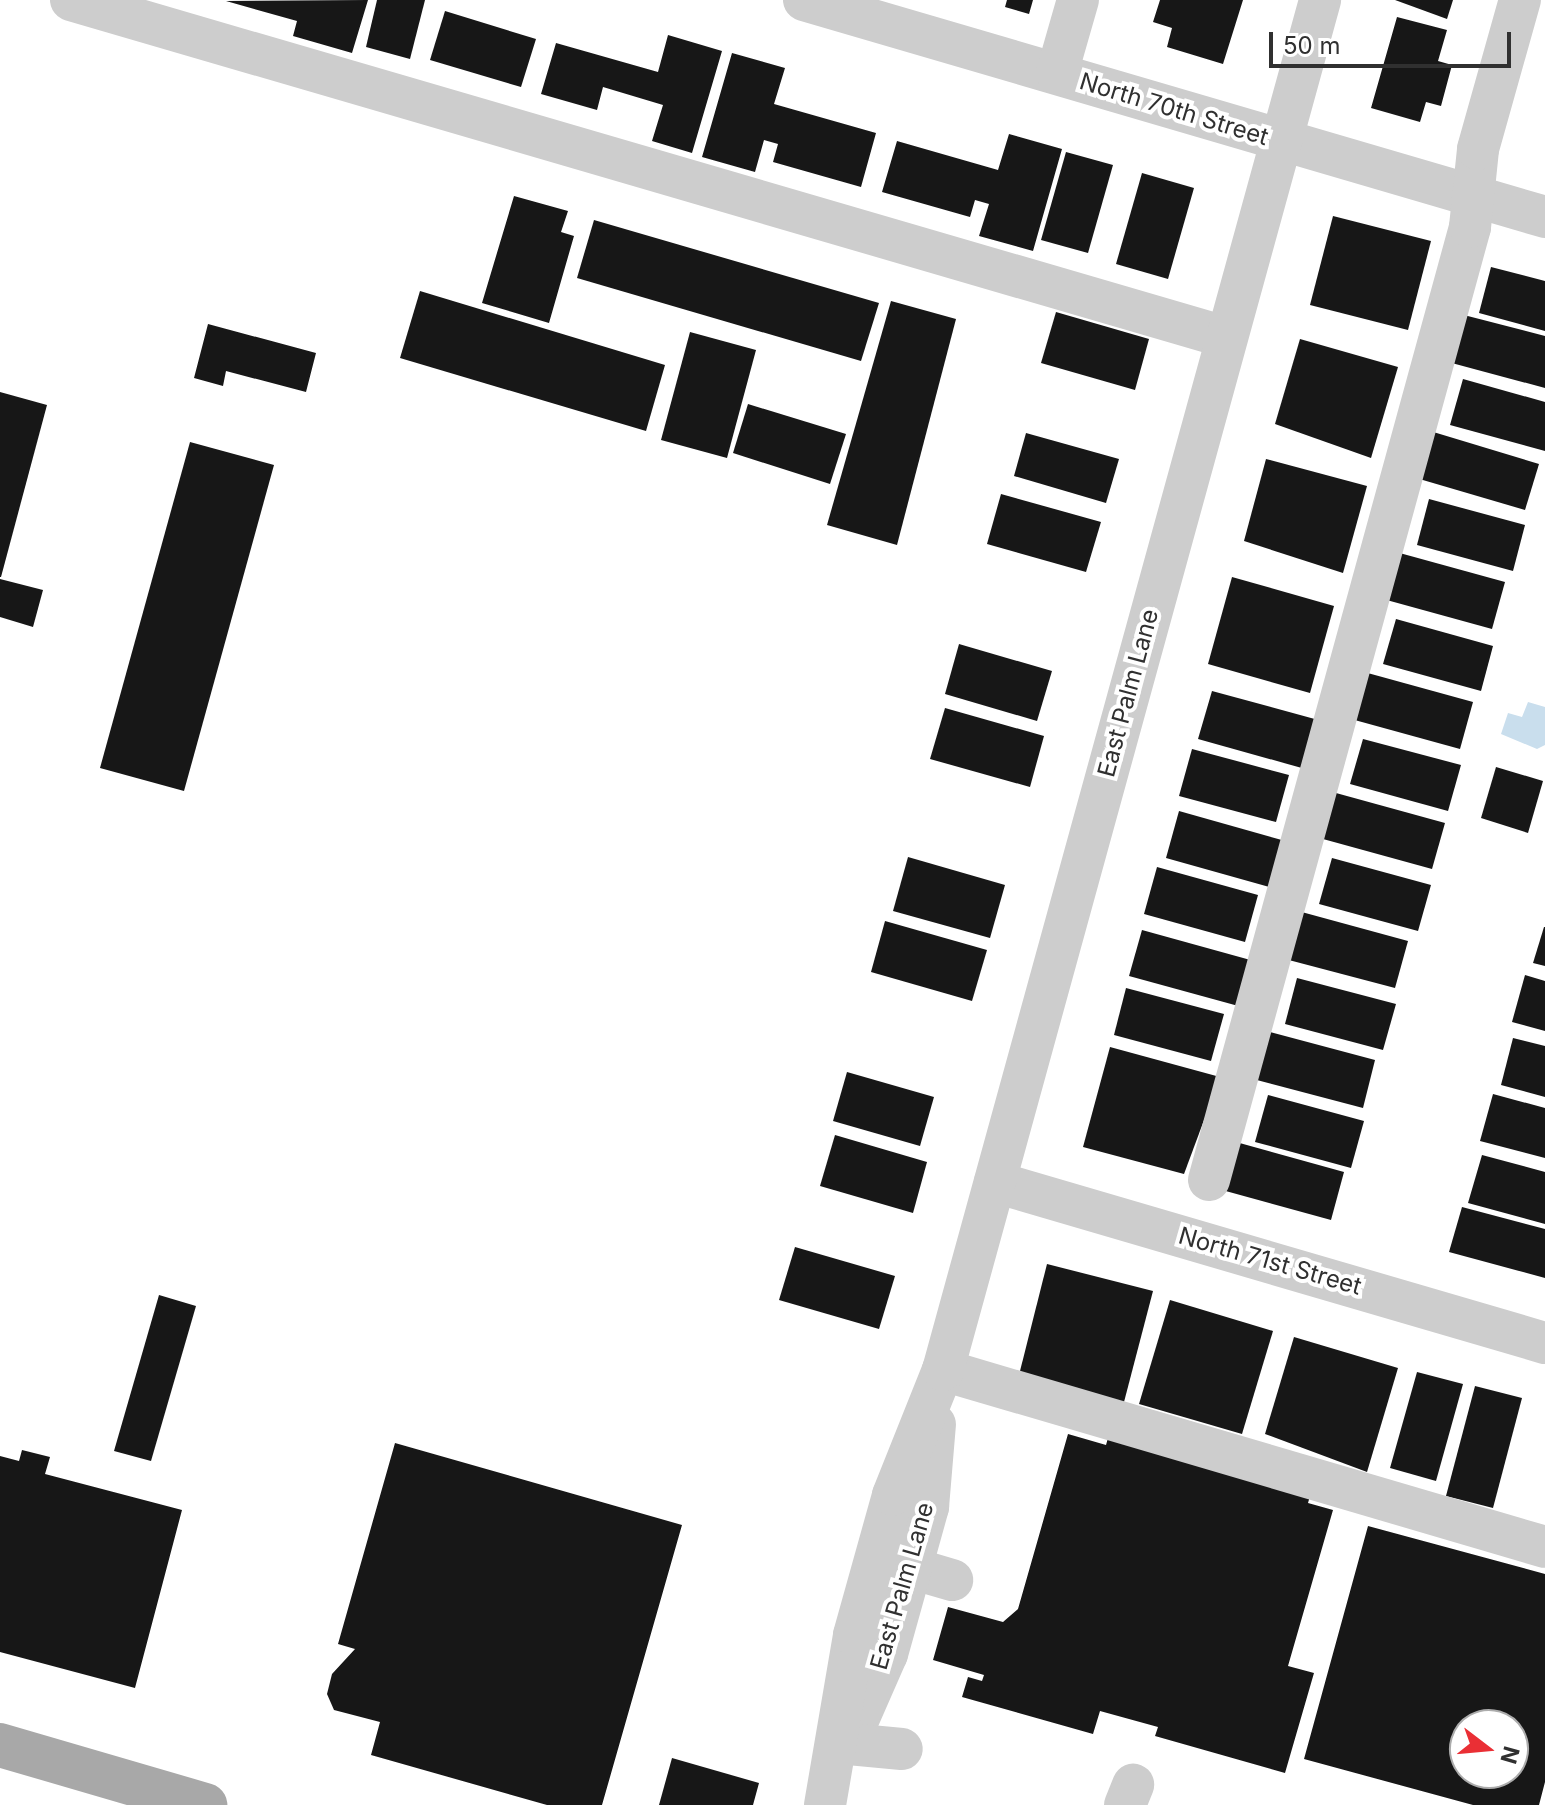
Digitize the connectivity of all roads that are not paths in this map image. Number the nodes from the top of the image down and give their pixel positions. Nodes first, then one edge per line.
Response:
1 (71, 0) edge
2 (804, 0) edge
3 (1078, 0) edge
4 (1320, 0) edge
5 (1520, 0) edge
6 (869, 9) edge
7 (1057, 73) junction
8 (1281, 141) junction
9 (1473, 197) junction
10 (1545, 217) edge
11 (1225, 337) junction
12 (1209, 1180) dead end
13 (995, 1182) junction
14 (1545, 1343) edge
15 (941, 1379) junction
16 (1545, 1547) edge
17 (911, 1568) junction
18 (952, 1580) dead end
19 (0, 1745) edge
20 (902, 1749) dead end
21 (835, 1767) edge
22 (205, 1805) edge

1 - 11 street
2 - 6 street, North 70th Street
3 - 7 street
4 - 8 street, East Palm Lane
5 - 9 street
6 - 7 street, North 70th Street
7 - 8 street, North 70th Street
8 - 9 street, North 70th Street
8 - 11 street, East Palm Lane
9 - 10 street, North 70th Street
9 - 12 street
11 - 13 street, East Palm Lane
13 - 14 street, North 71st Street
13 - 15 street, East Palm Lane
15 - 16 street
15 - 17 street, East Palm Lane
15 - 21 street, East Palm Lane
17 - 18 street
17 - 21 street, East Palm Lane
19 - 22 main road
20 - 21 street

